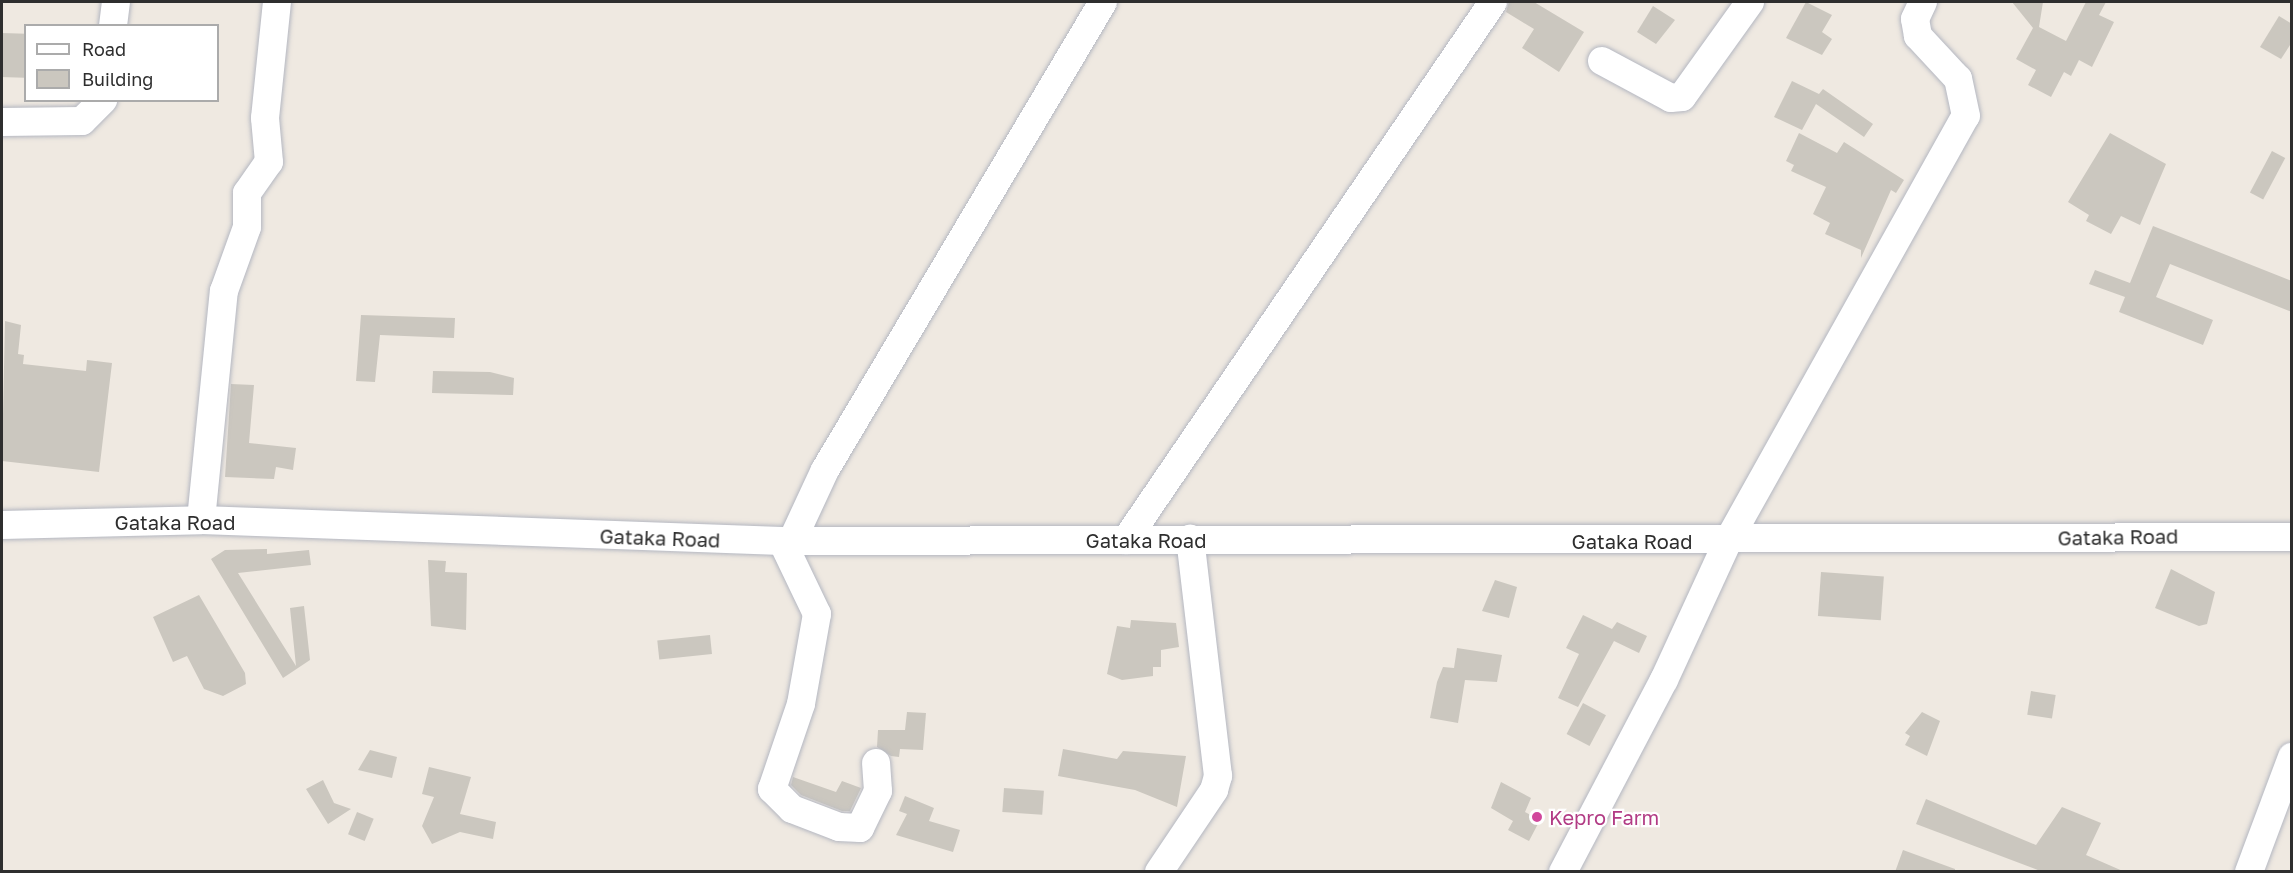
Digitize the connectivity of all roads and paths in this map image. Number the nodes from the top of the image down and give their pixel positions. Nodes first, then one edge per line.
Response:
1 (116, 2) edge
2 (277, 2) edge
3 (1103, 2) edge
4 (1493, 2) edge
5 (1750, 2) edge
6 (1923, 2) edge
7 (113, 24) edge
8 (1602, 61) dead end
9 (101, 102) edge
10 (2, 122) edge
11 (201, 520) junction
12 (2, 525) edge
13 (2292, 537) edge
14 (1190, 539) junction
15 (1126, 540) junction
16 (787, 541) junction
17 (1728, 541) junction
18 (2292, 757) edge
19 (876, 763) dead end
20 (1159, 872) edge
21 (1563, 872) edge
22 (2249, 872) edge

1 - 7 street
2 - 11 street
3 - 16 street
4 - 15 street
5 - 8 street
6 - 17 street
9 - 10 street
11 - 12 street, Gataka Road
11 - 16 street, Gataka Road
13 - 17 street, Gataka Road
14 - 15 street, Gataka Road
14 - 17 street, Gataka Road
14 - 20 street
15 - 16 street, Gataka Road
16 - 19 street
17 - 21 street
18 - 22 street

